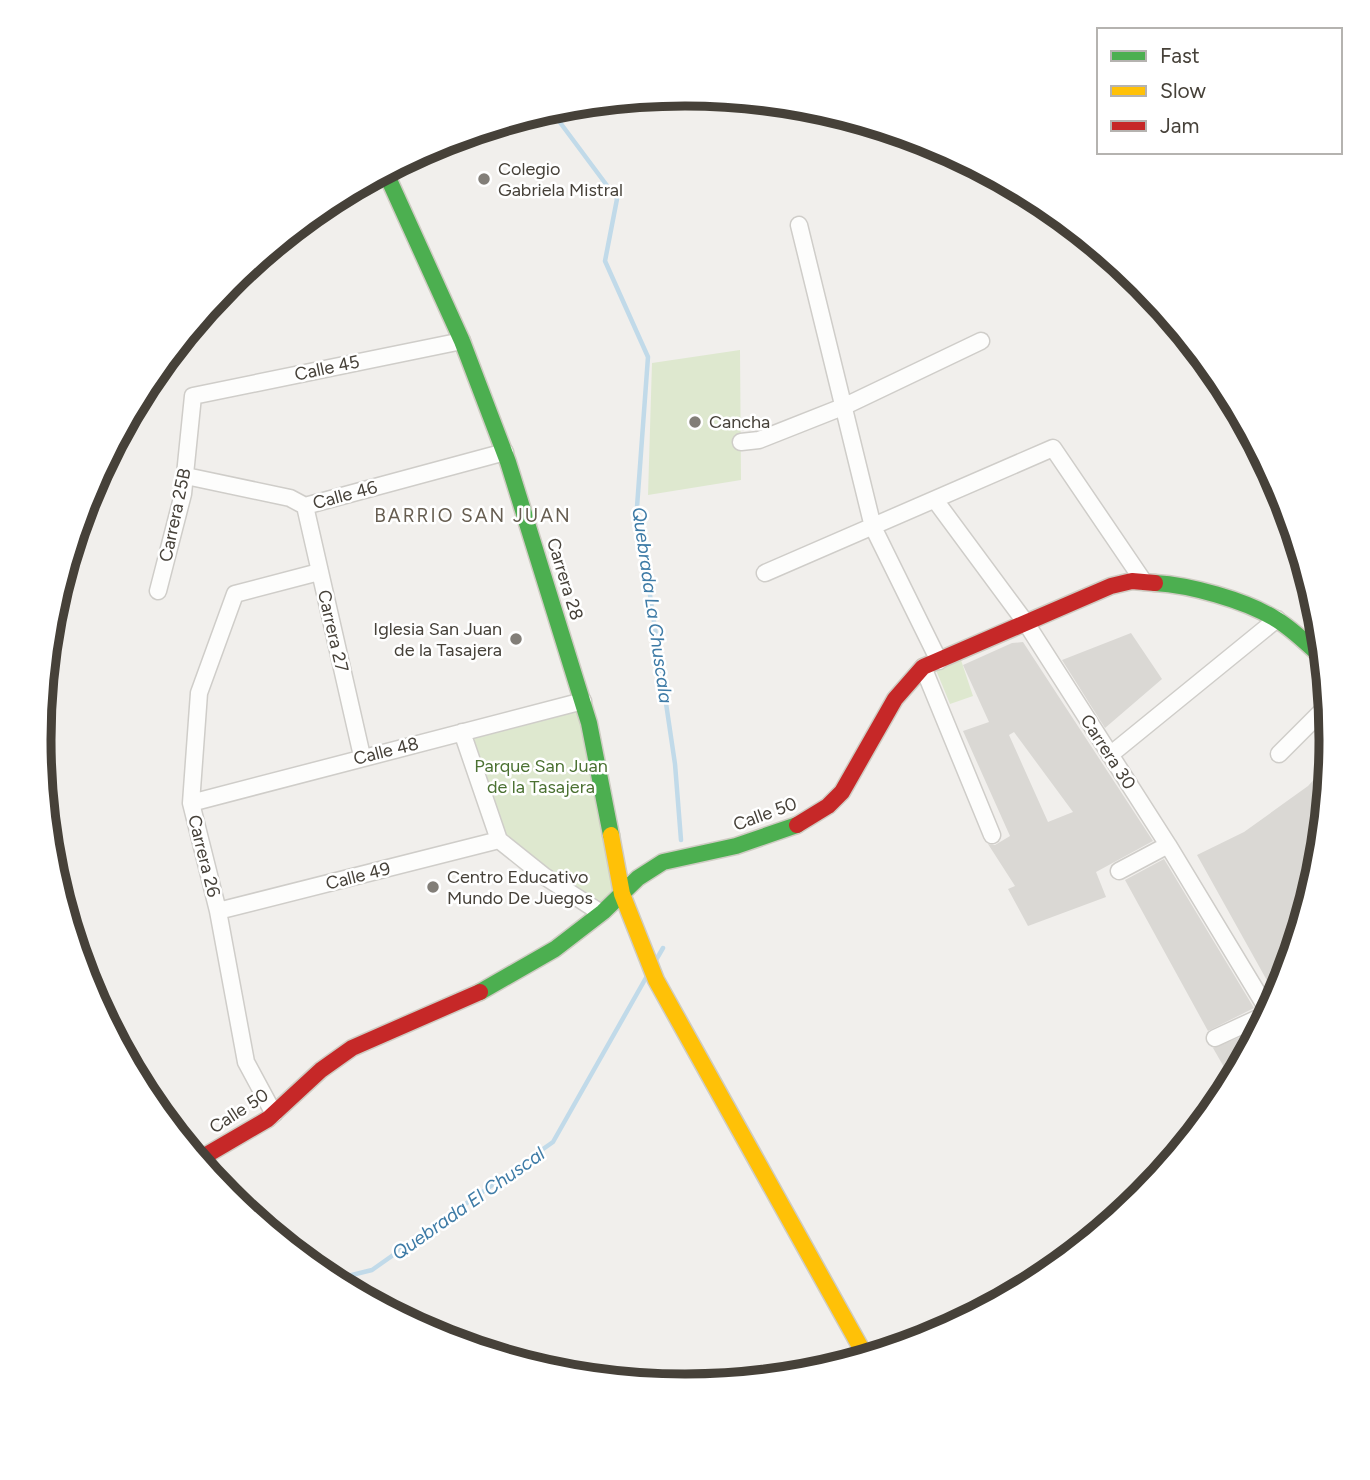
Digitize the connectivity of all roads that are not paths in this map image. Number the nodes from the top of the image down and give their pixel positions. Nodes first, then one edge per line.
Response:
1 (389, 179) edge
2 (799, 225) dead end
3 (462, 341) junction
4 (981, 341) dead end
5 (193, 396) joint
6 (845, 406) junction
7 (741, 442) dead end
8 (505, 452) junction
9 (186, 476) junction
10 (935, 500) junction
11 (305, 506) junction
12 (873, 527) junction
13 (318, 572) junction
14 (765, 573) dead end
15 (1144, 582) junction
16 (158, 591) dead end
17 (1278, 619) junction
18 (1027, 623) junction
19 (1313, 649) edge
20 (939, 661) junction
21 (923, 667) junction
22 (583, 701) junction
23 (1318, 715) edge
24 (462, 732) junction
25 (1279, 754) dead end
26 (1110, 755) junction
27 (362, 757) junction
28 (191, 803) junction
29 (992, 835) dead end
30 (499, 840) junction
31 (1168, 845) junction
32 (1119, 871) dead end
33 (622, 894) junction
34 (218, 911) junction
35 (601, 914) junction
36 (1262, 1002) edge
37 (1255, 1020) edge
38 (1215, 1038) dead end
39 (274, 1114) junction
40 (206, 1155) edge
41 (862, 1349) edge

1 - 3 street, Carrera 28
2 - 6 street
3 - 5 street, Calle 45
3 - 8 street, Carrera 28
4 - 6 street
5 - 9 street, Carrera 25B
6 - 7 street
6 - 12 street
8 - 11 street, Calle 46
8 - 22 street, Carrera 28
9 - 11 street, Calle 46
9 - 16 street, Carrera 25B
10 - 12 street
10 - 15 street
10 - 18 street, Carrera 30
11 - 13 street, Carrera 27
12 - 14 street
12 - 20 street
13 - 27 street, Carrera 27
13 - 28 street, Carrera 26
15 - 17 street, Calle 50
15 - 18 street, Calle 50
17 - 19 street, Calle 50
17 - 26 street
18 - 20 street, Calle 50
18 - 26 street, Carrera 30
20 - 21 street, Calle 50
21 - 29 street
21 - 33 street, Calle 50
22 - 24 street, Calle 48
22 - 33 street, Carrera 28
23 - 25 street
24 - 27 street, Calle 48
24 - 30 street
26 - 31 street, Carrera 30
27 - 28 street, Calle 48
28 - 34 street, Carrera 26
30 - 34 street, Calle 49
30 - 35 street
31 - 32 street
31 - 36 street, Carrera 30
33 - 35 street, Calle 50
33 - 41 street, Carrera 28
34 - 39 street, Carrera 26
35 - 39 street, Calle 50
37 - 38 street
39 - 40 street, Calle 50

